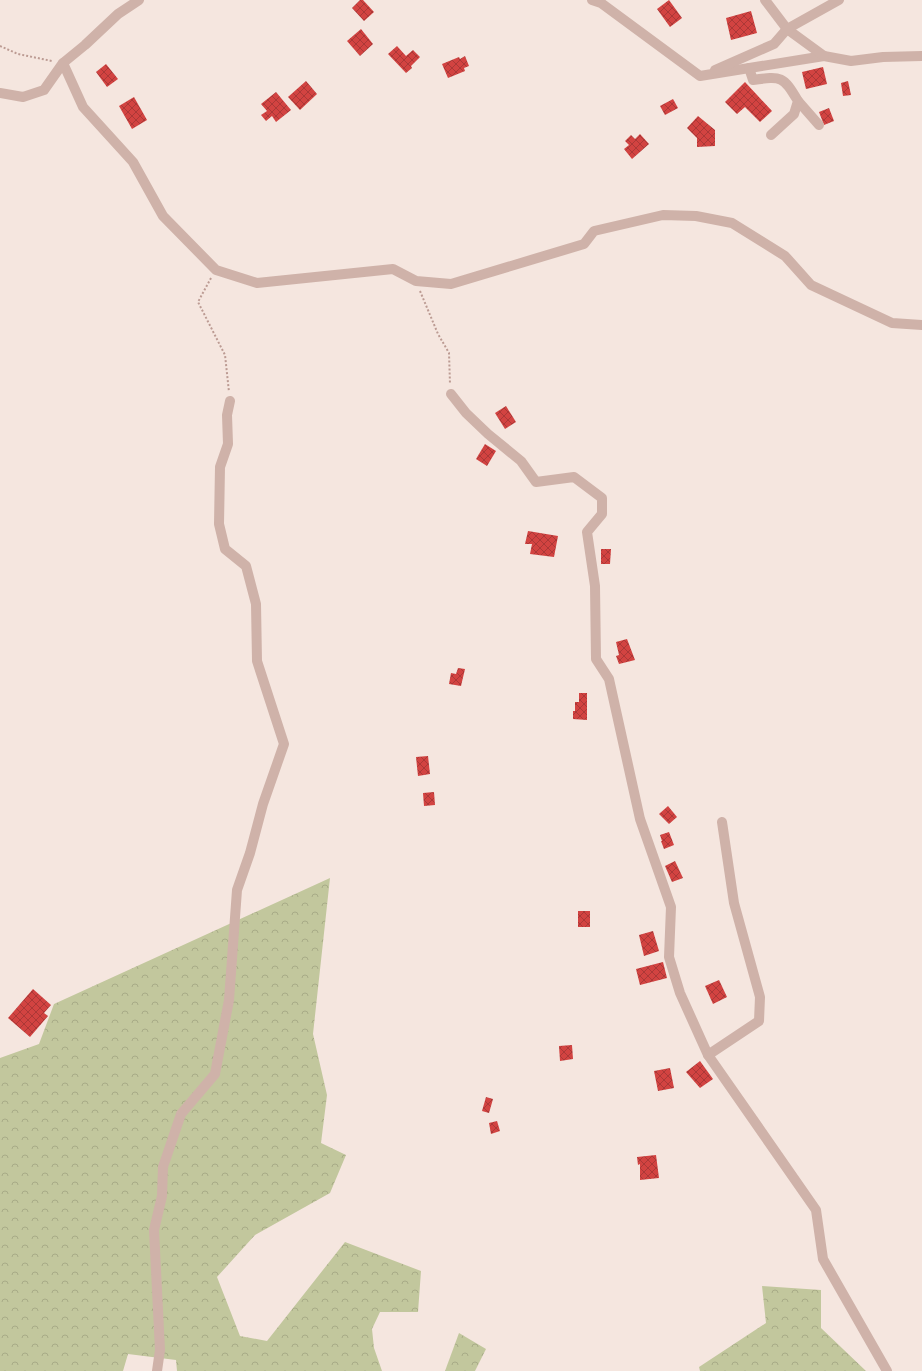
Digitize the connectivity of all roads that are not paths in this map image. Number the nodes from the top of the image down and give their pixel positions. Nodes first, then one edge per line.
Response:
1 (139, 0) edge
2 (592, 0) edge
3 (765, 0) edge
4 (839, 0) edge
5 (787, 29) junction
6 (824, 56) junction
7 (922, 56) edge
8 (63, 63) junction
9 (749, 68) junction
10 (700, 76) junction
11 (0, 93) edge
12 (798, 101) junction
13 (819, 125) dead end
14 (771, 135) dead end
15 (922, 325) edge
16 (450, 394) road end
17 (230, 401) road end
18 (722, 822) dead end
19 (708, 1055) junction
20 (157, 1371) edge
21 (887, 1371) edge

1 - 8 street
2 - 10 street
3 - 5 street
4 - 5 street
5 - 6 street
5 - 10 street
6 - 7 street
6 - 9 street
8 - 11 street
8 - 15 street
9 - 10 street
9 - 12 street
12 - 13 street
12 - 14 street
16 - 19 street
17 - 20 street
18 - 19 street
19 - 21 street

